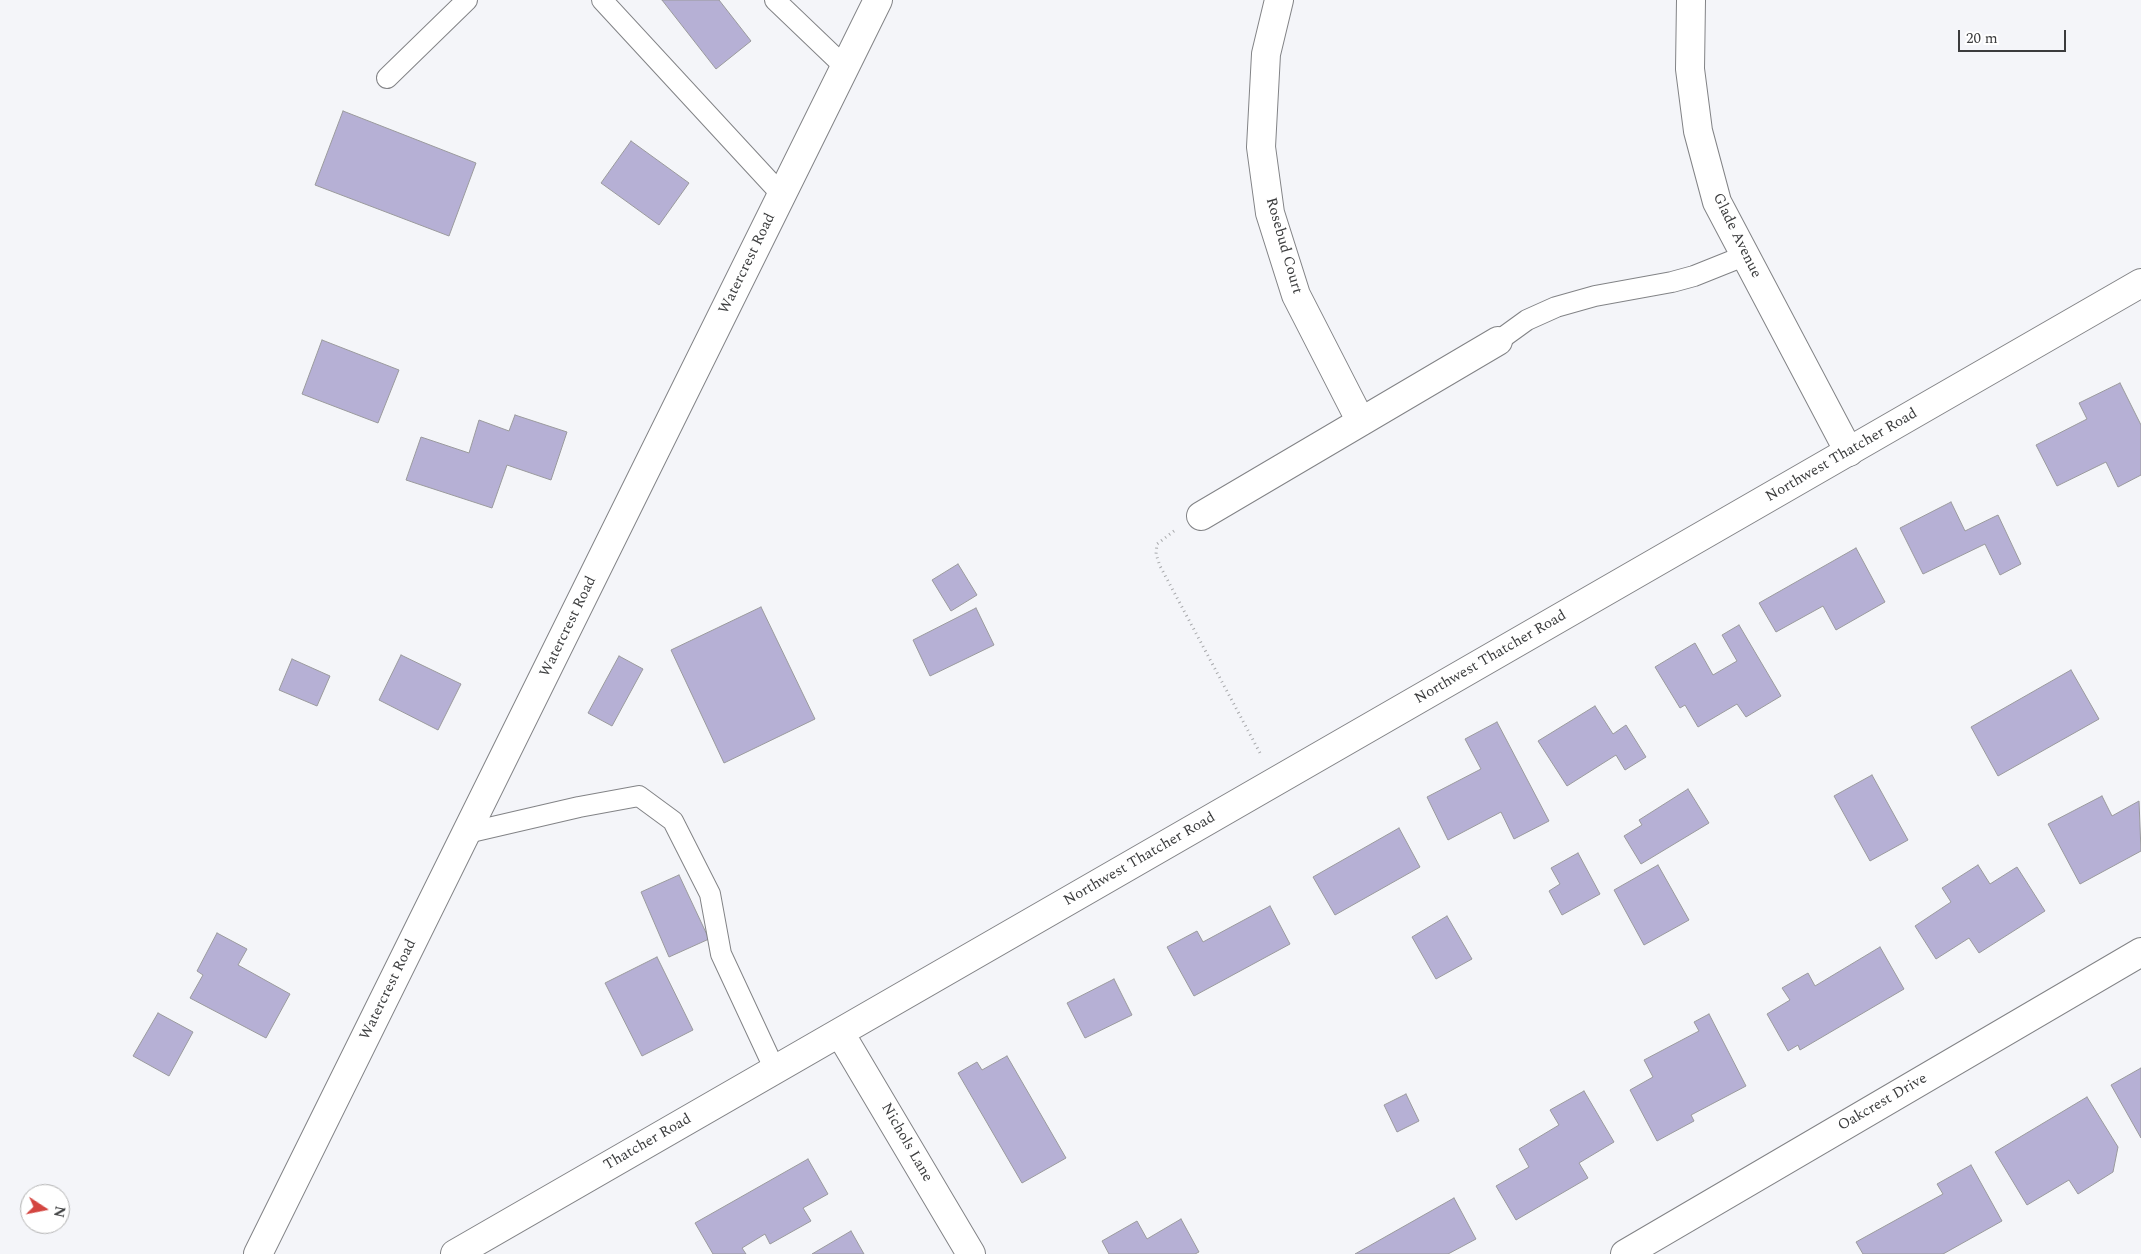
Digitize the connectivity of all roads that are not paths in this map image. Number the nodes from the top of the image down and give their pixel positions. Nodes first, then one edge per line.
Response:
1 (467, 0) edge
2 (602, 0) edge
3 (775, 0) edge
4 (878, 0) edge
5 (1280, 0) edge
6 (1691, 0) edge
7 (845, 68) junction
8 (387, 78) dead end
9 (782, 195) junction
10 (1744, 256) junction
11 (2141, 283) edge
12 (1498, 341) joint
13 (1360, 420) junction
14 (1849, 452) junction
15 (1201, 516) road end
16 (467, 833) junction
17 (2141, 952) edge
18 (840, 1033) junction
19 (776, 1070) junction
20 (258, 1254) edge
21 (455, 1254) edge
22 (971, 1254) edge
23 (1625, 1254) edge

1 - 8 lane
2 - 9 lane
3 - 7 lane
4 - 7 street, Watercrest Road
5 - 13 street, Rosebud Court
6 - 10 street, Glade Avenue
7 - 9 street, Watercrest Road
9 - 16 street, Watercrest Road
10 - 12 lane
10 - 14 street, Glade Avenue
11 - 14 street, Northwest Thatcher Road
12 - 13 street
13 - 15 street
14 - 18 street, Northwest Thatcher Road
16 - 19 lane
16 - 20 street, Watercrest Road
17 - 23 street, Oakcrest Drive
18 - 19 street, Thatcher Road
18 - 22 street, Nichols Lane
19 - 21 street, Thatcher Road

